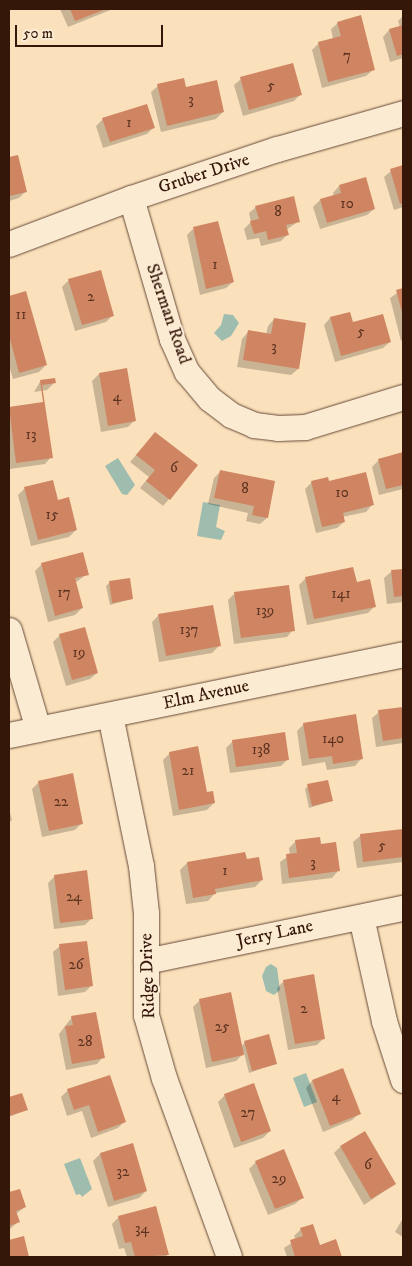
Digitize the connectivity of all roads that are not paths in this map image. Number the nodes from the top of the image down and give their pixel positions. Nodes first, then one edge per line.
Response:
1 (403, 113) edge
2 (131, 198) junction
3 (9, 244) edge
4 (403, 397) edge
5 (9, 630) edge
6 (403, 654) edge
7 (110, 715) junction
8 (38, 729) junction
9 (9, 736) edge
10 (403, 908) edge
11 (361, 917) junction
12 (146, 961) junction
13 (403, 1080) edge
14 (230, 1257) edge

1 - 2 street, Gruber Drive
2 - 3 street, Gruber Drive
2 - 4 street, Sherman Road
5 - 8 street
6 - 7 street, Elm Avenue
7 - 8 street, Elm Avenue
7 - 12 street, Ridge Drive
8 - 9 street, Elm Avenue
10 - 11 street, Jerry Lane
11 - 12 street, Jerry Lane
11 - 13 street
12 - 14 street, Ridge Drive

